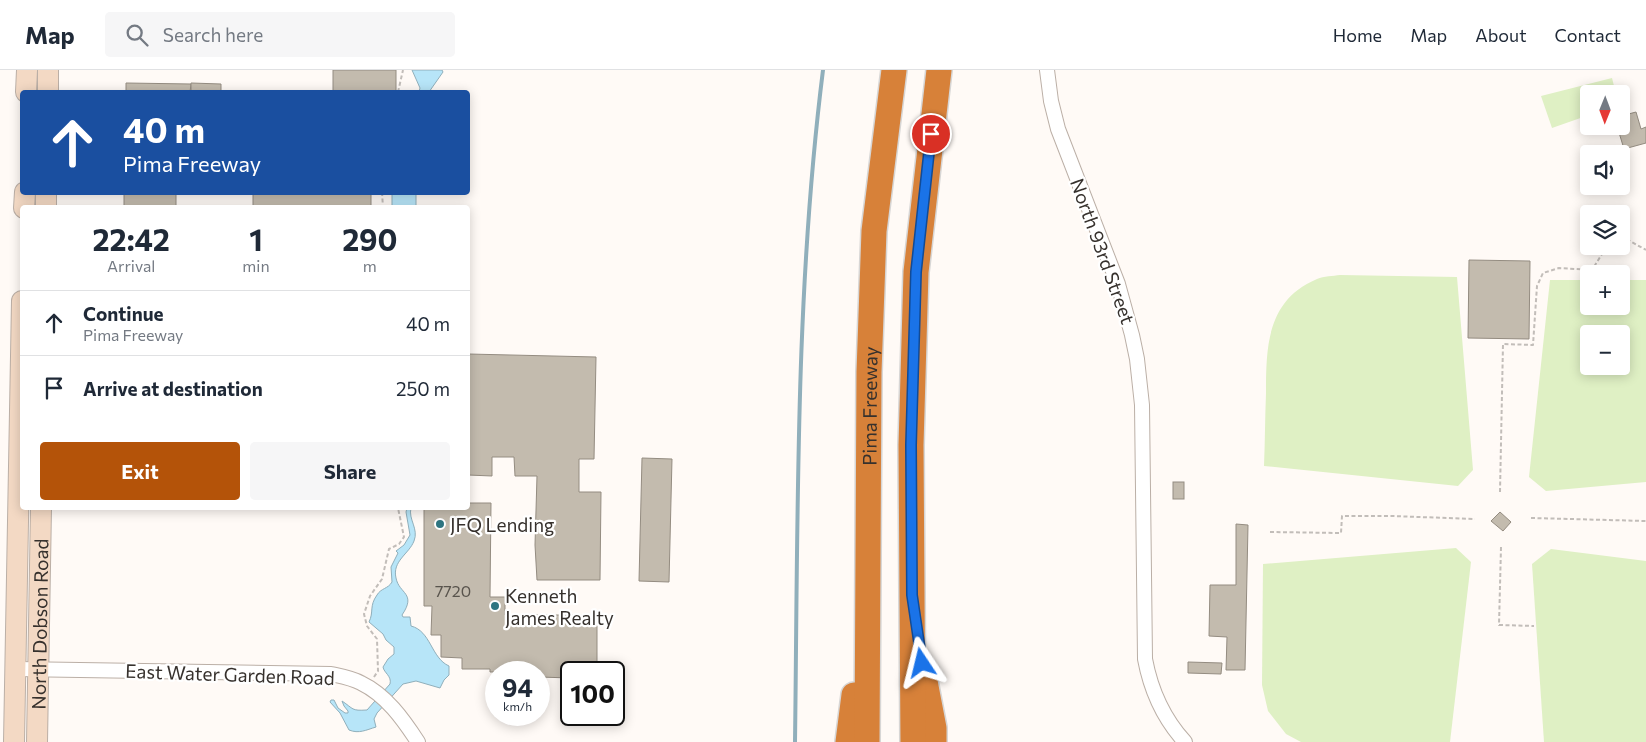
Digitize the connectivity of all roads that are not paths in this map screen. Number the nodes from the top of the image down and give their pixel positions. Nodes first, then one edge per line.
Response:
1 (27, 70) edge
2 (48, 70) edge
3 (894, 70) edge
4 (939, 70) edge
5 (1047, 70) edge
6 (26, 90) edge
7 (48, 90) edge
8 (20, 424) edge
9 (41, 510) edge
10 (912, 595) junction
11 (867, 601) junction
12 (16, 669) junction
13 (38, 669) junction
14 (14, 742) edge
15 (37, 742) edge
16 (418, 742) edge
17 (848, 742) edge
18 (867, 742) edge
19 (913, 742) edge
20 (934, 742) edge
21 (1185, 742) edge

1 - 6 street
2 - 7 street
3 - 11 highway, Pima Freeway
4 - 10 highway
5 - 21 street, North 93rd Street
8 - 12 street, North Dobson Road
9 - 13 street, North Dobson Road
10 - 19 highway
10 - 20 highway
11 - 17 highway
11 - 18 highway, Pima Freeway
12 - 13 street, East Water Garden Road
12 - 14 street, North Dobson Road
13 - 15 street, North Dobson Road
13 - 16 street, East Water Garden Road

